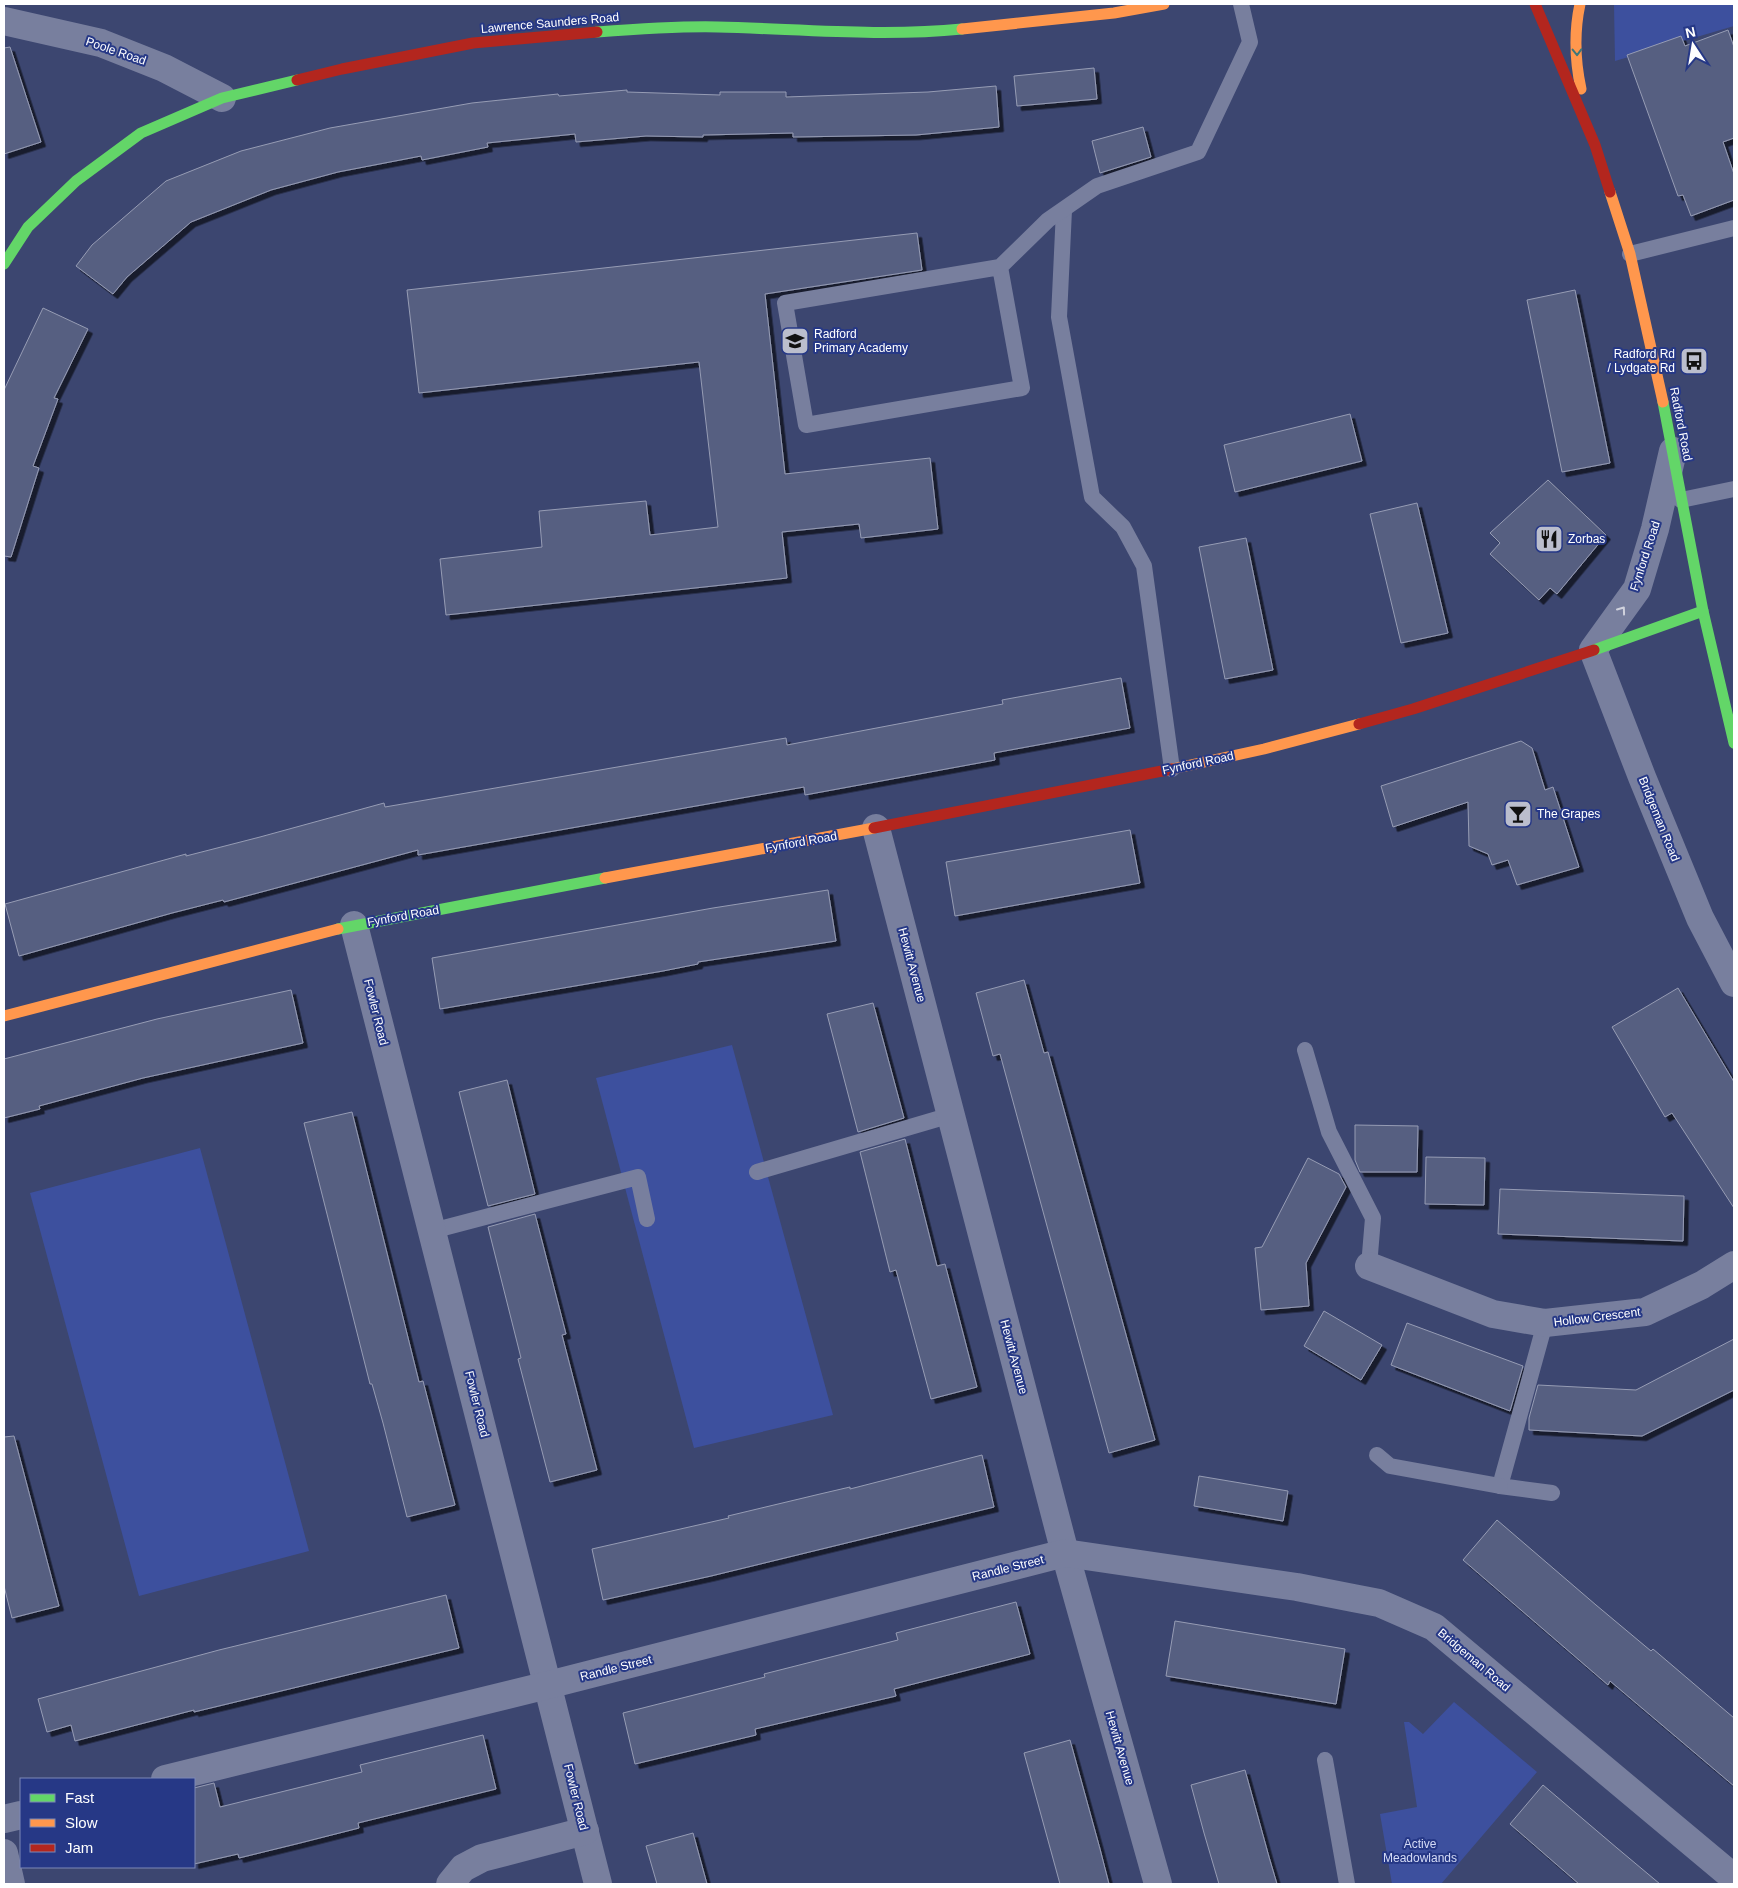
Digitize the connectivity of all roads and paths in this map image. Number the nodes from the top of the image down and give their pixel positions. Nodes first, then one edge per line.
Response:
1 (1164, 4) edge
2 (1241, 4) edge
3 (1535, 4) edge
4 (1580, 4) edge
5 (4, 21) edge
6 (222, 98) junction
7 (1595, 145) junction
8 (1064, 210) junction
9 (1734, 228) edge
10 (1630, 254) junction
11 (4, 264) edge
12 (1000, 267) junction
13 (1672, 451) junction
14 (1734, 489) edge
15 (1681, 500) junction
16 (1703, 610) junction
17 (1593, 650) junction
18 (1734, 743) edge
19 (1172, 769) junction
20 (876, 828) junction
21 (354, 925) junction
22 (1734, 984) edge
23 (4, 1016) edge
24 (1305, 1050) dead end
25 (951, 1115) junction
26 (757, 1172) dead end
27 (647, 1219) dead end
28 (432, 1231) junction
29 (1734, 1265) edge
30 (1368, 1266) joint
31 (1545, 1323) junction
32 (1376, 1455) dead end
33 (1500, 1486) junction
34 (1552, 1493) dead end
35 (1066, 1553) junction
36 (548, 1685) junction
37 (1324, 1760) dead end
38 (169, 1778) edge
39 (20, 1815) edge
40 (4, 1819) edge
41 (585, 1831) junction
42 (4, 1853) edge
43 (1734, 1878) edge
44 (11, 1884) edge
45 (450, 1884) edge
46 (598, 1884) edge
47 (1158, 1884) edge
48 (1347, 1884) edge

1 - 6 street, Lawrence Saunders Road
2 - 8 lane
3 - 7 street, Radford Road
4 -> 7 street
5 - 6 street, Poole Road
6 - 11 street, Lawrence Saunders Road
7 - 10 street, Radford Road
8 - 12 lane
8 - 19 lane
9 - 10 lane
10 - 13 street, Radford Road
12 - 12 lane
13 - 15 street, Radford Road
17 -> 13 street, Fynford Road
14 - 15 lane
15 - 16 street, Radford Road
16 - 17 street, Fynford Road
16 - 18 street, Radford Road
17 - 19 street, Fynford Road
17 - 22 street, Bridgeman Road
19 - 20 street, Fynford Road
20 - 21 street, Fynford Road
20 - 25 street, Hewitt Avenue
21 - 23 street, Fynford Road
21 - 28 street, Fowler Road
24 - 30 lane
25 - 26 lane
25 - 35 street, Hewitt Avenue
27 - 28 lane
28 - 36 street, Fowler Road
29 - 31 street, Hollow Crescent
30 - 31 street, Hollow Crescent
31 - 33 lane
32 - 33 lane
33 - 34 lane
35 - 36 street, Randle Street
35 - 43 street, Bridgeman Road
35 - 47 street, Hewitt Avenue
36 - 38 street, Randle Street
36 - 41 street, Fowler Road
37 - 48 lane
39 - 40 street
41 - 45 street
41 - 46 street, Fowler Road
42 - 44 street

